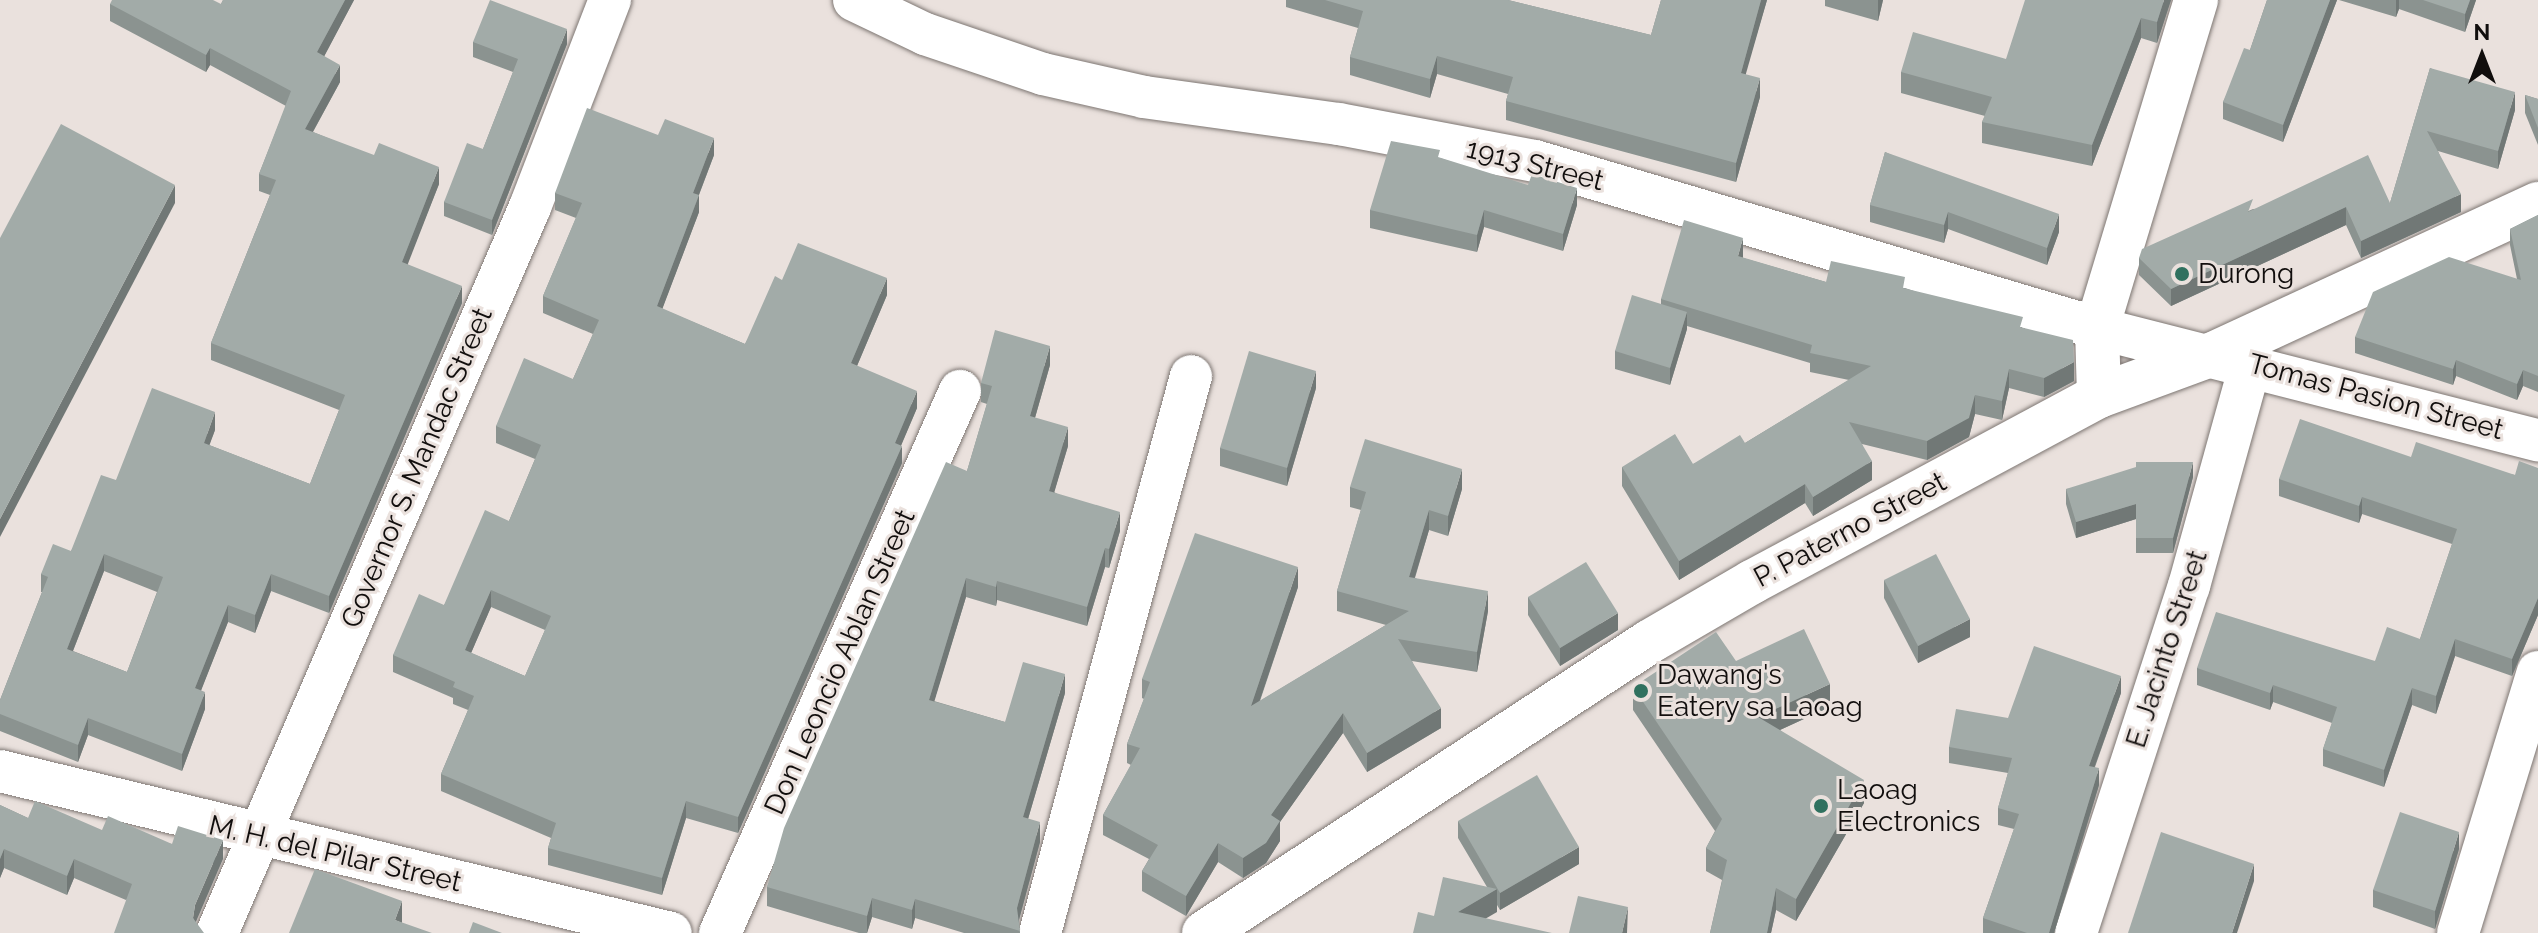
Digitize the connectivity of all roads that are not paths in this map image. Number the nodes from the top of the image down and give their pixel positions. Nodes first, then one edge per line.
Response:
1 (610, 0) edge
2 (854, 0) edge
3 (2196, 0) edge
4 (2538, 204) edge
5 (2097, 328) junction
6 (2232, 359) junction
7 (1191, 376) dead end
8 (960, 391) dead end
9 (2099, 396) junction
10 (2538, 440) edge
11 (2538, 672) edge
12 (0, 771) edge
13 (256, 836) junction
14 (217, 933) edge
15 (671, 933) edge
16 (720, 933) edge
17 (1040, 933) edge
18 (1204, 933) edge
19 (2076, 933) edge
20 (2458, 933) edge

1 - 13 street, Governor S. Mandac Street
2 - 5 street, 1913 Street
3 - 5 main road
4 - 6 main road, P. Paterno Street
5 - 6 street, 1913 Street
5 - 9 main road
6 - 9 main road, P. Paterno Street
6 - 10 street, Tomas Pasion Street
6 - 19 street, E. Jacinto Street
7 - 17 street
8 - 16 street, Don Leoncio Ablan Street
9 - 18 main road, P. Paterno Street
11 - 20 street
12 - 13 street, M. H. del Pilar Street
13 - 14 street, Governor S. Mandac Street
13 - 15 street, M. H. del Pilar Street

